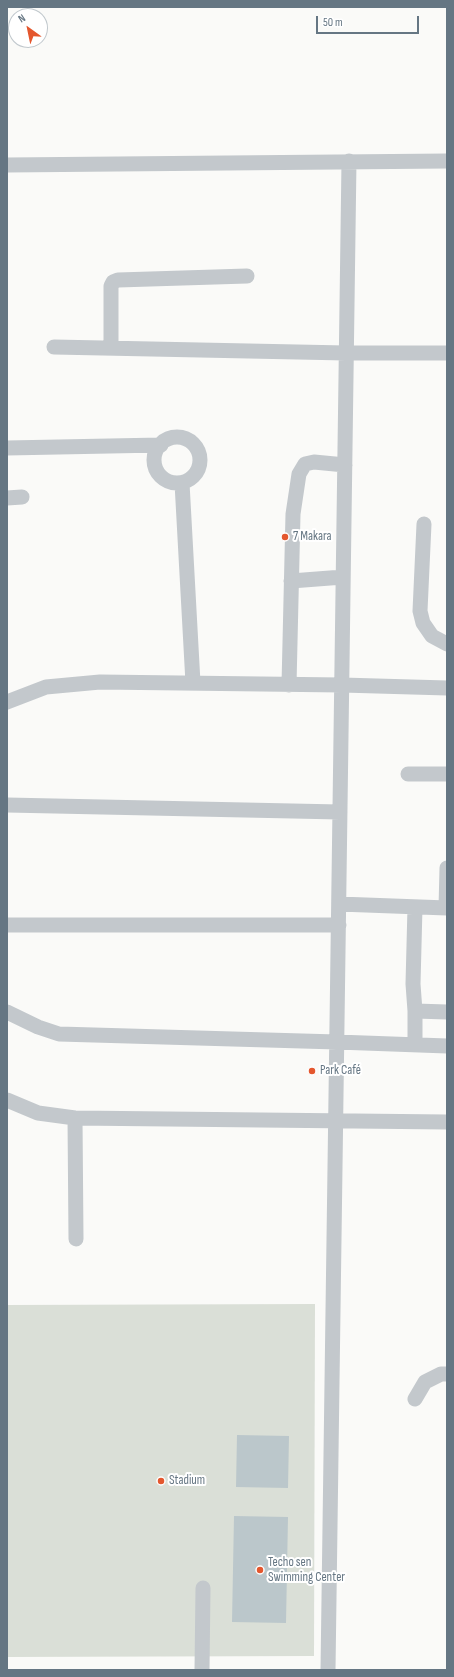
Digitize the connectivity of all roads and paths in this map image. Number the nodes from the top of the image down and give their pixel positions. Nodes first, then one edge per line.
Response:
1 (349, 161) junction
2 (447, 161) edge
3 (8, 162) edge
4 (247, 276) dead end
5 (54, 347) dead end
6 (111, 348) junction
7 (346, 353) junction
8 (447, 353) edge
9 (161, 445) junction
10 (7, 448) edge
11 (345, 465) junction
12 (182, 483) junction
13 (424, 524) dead end
14 (343, 577) junction
15 (291, 581) junction
16 (447, 644) edge
17 (193, 683) junction
18 (289, 685) junction
19 (342, 685) junction
20 (447, 688) edge
21 (7, 702) edge
22 (408, 774) dead end
23 (447, 774) edge
24 (7, 805) edge
25 (340, 812) junction
26 (447, 868) edge
27 (339, 904) junction
28 (415, 908) junction
29 (446, 908) edge
30 (7, 925) edge
31 (338, 925) junction
32 (415, 1011) junction
33 (7, 1012) edge
34 (447, 1012) edge
35 (337, 1042) junction
36 (414, 1045) junction
37 (447, 1046) edge
38 (7, 1100) edge
39 (75, 1118) junction
40 (336, 1120) junction
41 (447, 1122) edge
42 (76, 1239) dead end
43 (447, 1374) edge
44 (415, 1399) dead end
45 (203, 1588) dead end
46 (202, 1670) edge
47 (328, 1670) edge

1 - 2 street
1 - 3 street
1 - 7 street
4 - 6 street
5 - 6 street
6 - 7 street
7 - 8 street
7 - 11 street
9 - 10 street
9 - 12 street
9 - 12 street
11 - 14 street
11 - 15 street
12 - 17 street
13 - 16 street
14 - 15 street
14 - 19 street
15 - 18 street
17 - 18 street
17 - 21 street
18 - 19 street
19 - 20 street
19 - 25 street
22 - 23 street
24 - 25 street
25 - 27 street
26 - 29 street
27 - 28 street
27 - 31 street
28 - 29 street
28 - 32 street
30 - 31 street
31 - 35 street
32 - 34 street
32 - 36 street
33 - 35 street
35 - 36 street
35 - 40 street
36 - 37 street
38 - 39 street
39 - 40 street
39 - 42 street
40 - 41 street
40 - 47 street
43 - 44 street
45 - 46 street

